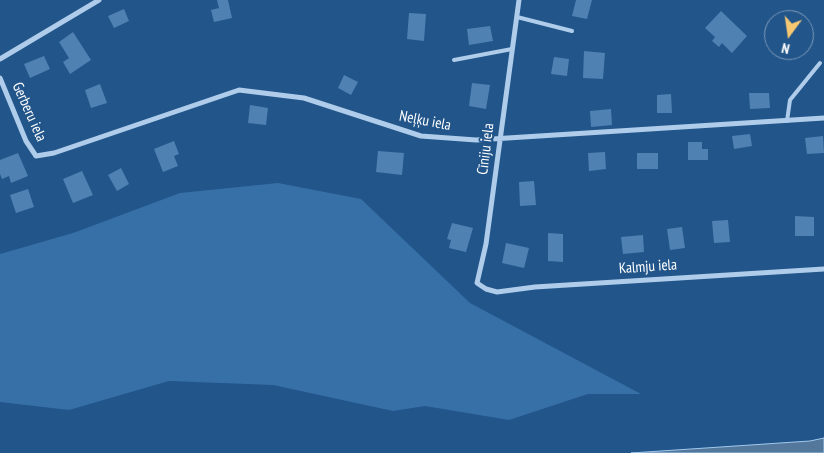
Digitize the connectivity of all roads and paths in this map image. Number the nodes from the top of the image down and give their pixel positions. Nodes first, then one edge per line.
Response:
1 (99, 0) edge
2 (519, 0) edge
3 (516, 17) junction
4 (572, 31) dead end
5 (512, 49) junction
6 (0, 59) edge
7 (454, 60) dead end
8 (820, 63) dead end
9 (0, 78) edge
10 (824, 118) edge
11 (788, 121) junction
12 (500, 138) junction
13 (36, 156) joint
14 (824, 269) edge
15 (477, 283) joint

1 - 6 street
2 - 3 street, Cīniju iela
3 - 4 lane
3 - 5 street, Cīniju iela
5 - 7 lane
5 - 12 street, Cīniju iela
8 - 11 lane
9 - 13 street, Gerberu iela
10 - 11 street, Neļķu iela
11 - 12 street, Neļķu iela
12 - 13 street, Neļķu iela
12 - 15 street, Cīniju iela
14 - 15 street, Kalmju iela

